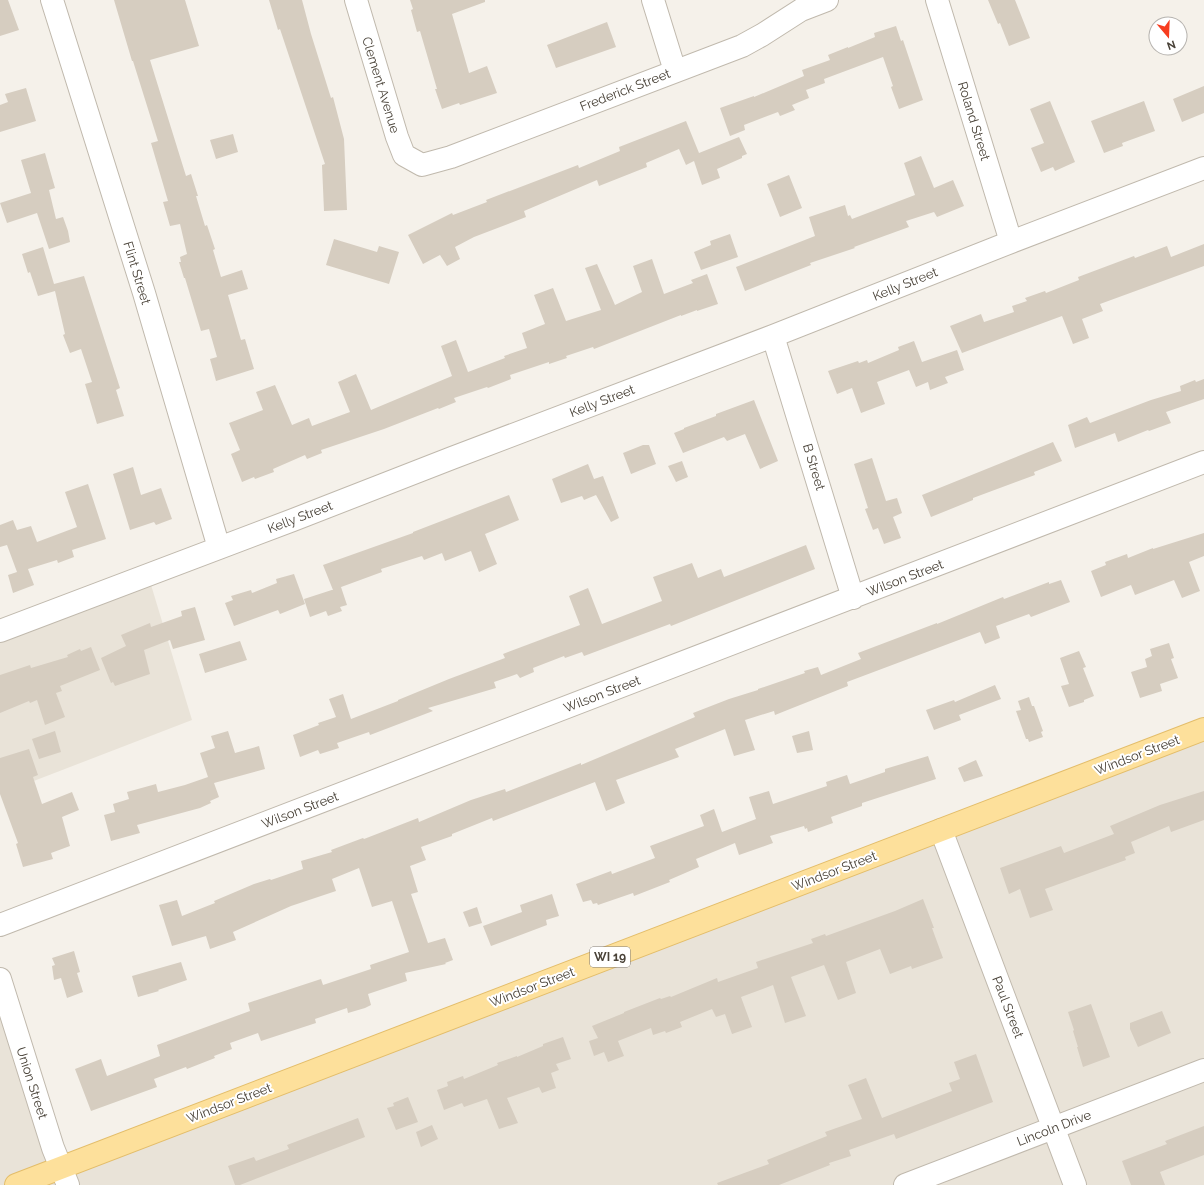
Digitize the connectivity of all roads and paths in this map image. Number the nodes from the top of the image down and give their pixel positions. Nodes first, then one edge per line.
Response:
1 (52, 0) edge
2 (356, 0) edge
3 (653, 0) edge
4 (827, 0) edge
5 (937, 0) edge
6 (675, 71) junction
7 (417, 163) joint
8 (1204, 168) edge
9 (1010, 242) junction
10 (774, 336) junction
11 (1204, 462) edge
12 (219, 548) junction
13 (853, 598) junction
14 (0, 631) edge
15 (1204, 729) edge
16 (941, 830) junction
17 (0, 925) edge
18 (0, 979) edge
19 (1204, 1070) edge
20 (1054, 1128) junction
21 (64, 1176) edge
22 (16, 1185) edge
23 (905, 1185) edge
24 (1075, 1185) edge

1 - 12 street, Flint Street
2 - 7 street, Clement Avenue
3 - 6 street
4 - 6 street, Frederick Street
5 - 9 street, Roland Street
6 - 7 street, Frederick Street
8 - 9 street, Kelly Street
9 - 10 street, Kelly Street
10 - 12 street, Kelly Street
10 - 13 street, B Street
11 - 13 street, Wilson Street
12 - 14 street, Kelly Street
13 - 17 street, Wilson Street
15 - 16 main road, Windsor Street / WI 19
16 - 20 street, Paul Street
16 - 21 main road, Windsor Street / WI 19
18 - 21 street, Union Street
19 - 20 street, Lincoln Drive
20 - 23 street, Lincoln Drive
20 - 24 street, Paul Street
21 - 22 main road, Windsor Street / WI 19

